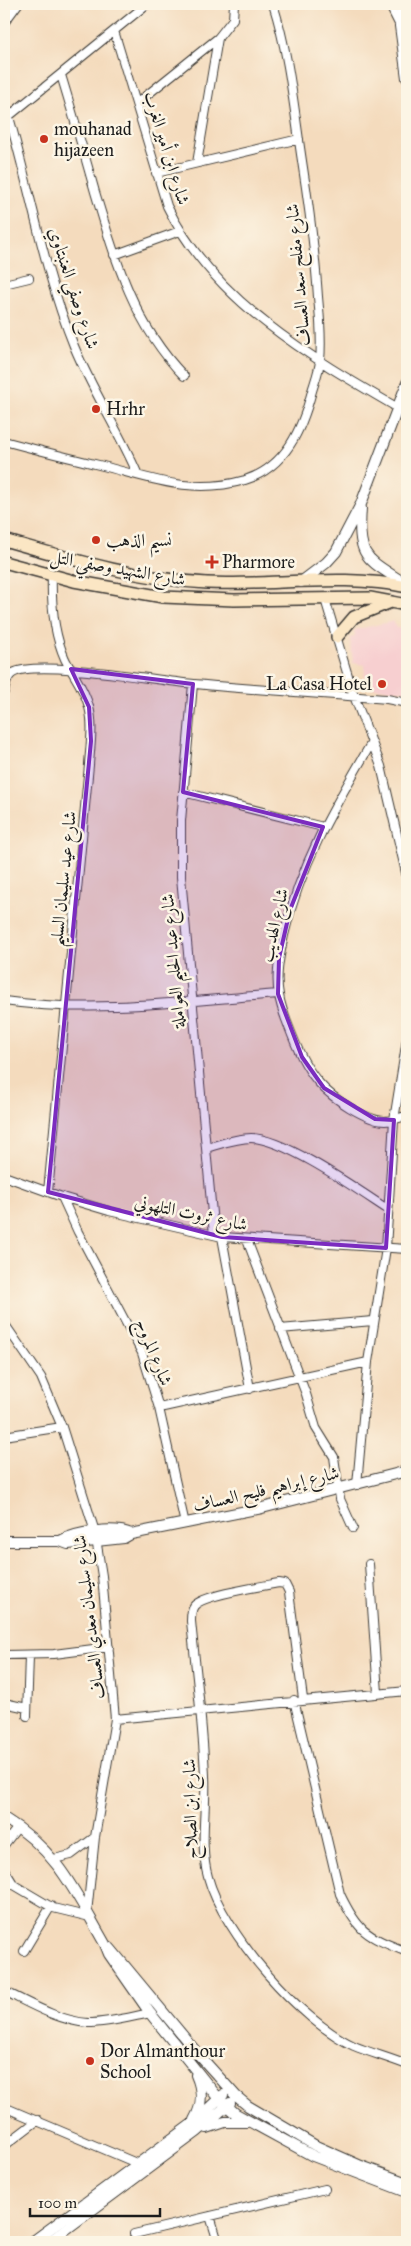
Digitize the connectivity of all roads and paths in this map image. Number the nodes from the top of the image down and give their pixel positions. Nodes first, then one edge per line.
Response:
1 (18, 4) edge
2 (146, 4) edge
3 (234, 4) edge
4 (273, 4) edge
5 (389, 4) edge
6 (402, 4) edge
7 (4, 23) edge
8 (400, 26) junction
9 (114, 31) junction
10 (218, 38) junction
11 (62, 74) junction
12 (407, 78) edge
13 (4, 100) edge
14 (137, 102) junction
15 (9, 116) junction
16 (299, 140) junction
17 (197, 163) junction
18 (156, 172) junction
19 (180, 232) junction
20 (114, 255) junction
21 (29, 278) dead end
22 (4, 284) edge
23 (320, 361) junction
24 (184, 376) dead end
25 (407, 383) edge
26 (398, 408) junction
27 (4, 441) edge
28 (138, 475) junction
29 (361, 504) junction
30 (4, 540) edge
31 (4, 562) edge
32 (52, 575) junction
33 (300, 583) junction
34 (407, 586) edge
35 (325, 599) junction
36 (394, 601) junction
37 (407, 604) edge
38 (337, 637) junction
39 (70, 670) junction
40 (193, 684) junction
41 (4, 692) edge
42 (354, 696) junction
43 (407, 703) edge
44 (372, 742) junction
45 (183, 792) junction
46 (323, 827) junction
47 (407, 877) edge
48 (278, 994) junction
49 (4, 1001) edge
50 (192, 1001) junction
51 (66, 1006) junction
52 (407, 1039) edge
53 (407, 1116) edge
54 (394, 1120) junction
55 (206, 1148) junction
56 (4, 1176) edge
57 (48, 1192) junction
58 (62, 1197) junction
59 (387, 1209) junction
60 (214, 1236) junction
61 (222, 1237) junction
62 (247, 1240) junction
63 (386, 1248) junction
64 (407, 1249) edge
65 (373, 1321) junction
66 (4, 1323) edge
67 (280, 1329) junction
68 (368, 1362) junction
69 (300, 1378) junction
70 (250, 1389) junction
71 (159, 1408) junction
72 (62, 1427) junction
73 (4, 1436) edge
74 (407, 1471) edge
75 (357, 1485) junction
76 (339, 1490) junction
77 (186, 1524) junction
78 (353, 1528) dead end
79 (96, 1536) junction
80 (4, 1540) edge
81 (369, 1564) dead end
82 (109, 1648) junction
83 (4, 1655) edge
84 (29, 1656) junction
85 (407, 1691) edge
86 (378, 1693) junction
87 (294, 1700) junction
88 (303, 1700) junction
89 (4, 1703) edge
90 (200, 1711) junction
91 (115, 1719) junction
92 (4, 1818) edge
93 (18, 1827) junction
94 (95, 1837) junction
95 (4, 1845) edge
96 (54, 1859) junction
97 (4, 1870) edge
98 (51, 1906) junction
99 (89, 1915) junction
100 (105, 1944) junction
101 (24, 1951) dead end
102 (407, 1952) edge
103 (4, 1991) edge
104 (150, 2013) junction
105 (407, 2065) edge
106 (193, 2067) junction
107 (233, 2092) junction
108 (219, 2099) junction
109 (227, 2106) junction
110 (4, 2107) edge
111 (38, 2120) junction
112 (248, 2122) junction
113 (194, 2128) junction
114 (4, 2146) edge
115 (142, 2166) junction
116 (407, 2183) edge
117 (325, 2189) dead end
118 (407, 2192) edge
119 (210, 2216) junction
120 (134, 2234) dead end
121 (32, 2242) edge
122 (49, 2242) edge
123 (218, 2242) edge

1 - 7 street
2 - 9 street
3 - 10 street
4 - 16 street, شارع مفلح سعد العساف
5 - 8 street
6 - 8 street
8 - 12 street
9 - 11 street
9 - 14 street, شارع ابن أمير الغرب
10 - 14 street
10 - 17 street
11 - 15 street
11 - 20 street
13 - 15 street, شارع وصفي العنبتاوي
14 - 18 street, شارع ابن أمير الغرب
15 - 28 street, شارع وصفي العنبتاوي
16 - 17 street
16 - 23 street, شارع مفلح سعد العساف
17 - 18 street
18 - 19 street, شارع ابن أمير الغرب
19 - 20 street
19 - 23 street, شارع ابن أمير الغرب
20 - 24 street
21 - 22 street
23 - 26 street, شارع ابن أمير الغرب
23 - 28 street, شارع مفلح سعد العساف
25 - 26 street
26 - 29 street
27 - 28 street, شارع مفلح سعد العساف
29 - 33 street
29 - 34 street
30 - 33 main road, شارع الشهيد وصفي التل
31 - 32 main road, شارع الشهيد وصفي التل
32 - 35 main road, شارع الشهيد وصفي التل
32 - 39 street, شارع عيد سليمان السليم
33 - 34 main road, شارع الشهيد وصفي التل
35 - 36 main road, شارع الشهيد وصفي التل
35 - 38 street
36 - 37 main road, شارع الشهيد وصفي التل
36 - 38 main road
38 - 42 street
39 - 40 street
39 - 41 street
39 - 51 street, شارع عيد سليمان السليم
40 - 42 street
40 - 45 street, شارع عبد الحليم العواملة
42 - 43 street
42 - 44 street
44 - 46 street, شارع الهديب
44 - 47 street
45 - 46 street
45 - 50 street, شارع عبد الحليم العواملة
46 - 48 street, شارع الهديب
48 - 50 street
48 - 54 street, شارع الهديب
49 - 51 street
50 - 51 street
50 - 55 street, شارع عبد الحليم العواملة
51 - 57 street, شارع عيد سليمان السليم
52 - 54 street
53 - 54 street, شارع الهديب
54 - 59 street
55 - 59 street
55 - 60 street, شارع عبد الحليم العواملة
56 - 57 street, شارع ثروت التلهوني
57 - 58 street, شارع ثروت التلهوني
58 - 60 street, شارع ثروت التلهوني
58 - 71 street, شارع المروج
59 - 63 street
60 - 61 street, شارع ثروت التلهوني
61 - 62 street, شارع ثروت التلهوني
61 - 70 street
62 - 63 street, شارع ثروت التلهوني
62 - 67 street
63 - 64 street, شارع ثروت التلهوني
63 - 65 street
65 - 67 street
65 - 68 street
66 - 72 street, شارع سليمان معدي العساف
67 - 69 street
68 - 69 street, شارع المروج
68 - 75 street
69 - 70 street, شارع المروج
69 - 76 street
70 - 71 street, شارع المروج
71 - 77 street
72 - 73 street
72 - 79 street, شارع سليمان معدي العساف
74 - 75 street, شارع إبراهيم فليح العساف
75 - 76 street, شارع إبراهيم فليح العساف
76 - 77 street, شارع إبراهيم فليح العساف
76 - 78 street
77 - 79 street, شارع إبراهيم فليح العساف
79 - 80 street, شارع إبراهيم فليح العساف
79 - 82 street, شارع سليمان معدي العساف
81 - 86 street
82 - 84 street
82 - 91 street, شارع سليمان معدي العساف
83 - 84 street
84 - 89 street
85 - 86 street
86 - 88 street
87 - 88 street
87 - 90 street
87 - 102 street
88 - 90 street, شارع ابن الصلاح
90 - 91 street
90 - 105 street, شارع ابن الصلاح
91 - 94 street, شارع سليمان معدي العساف
92 - 93 street
93 - 95 street
93 - 96 street
94 - 96 street
94 - 99 street, شارع سليمان معدي العساف
96 - 99 street
97 - 98 street
98 - 99 street
98 - 101 street
99 - 100 street
100 - 104 street
100 - 107 street
103 - 104 street
104 - 106 street
106 - 108 street
106 - 113 street
107 - 108 street
107 - 109 street
107 - 116 street
108 - 109 street
108 - 113 street
109 - 112 street
109 - 113 street
110 - 111 street
111 - 114 street
111 - 115 street
112 - 113 street
112 - 118 street
113 - 115 street
115 - 121 street
115 - 122 street
117 - 119 street
119 - 120 street
119 - 123 street

